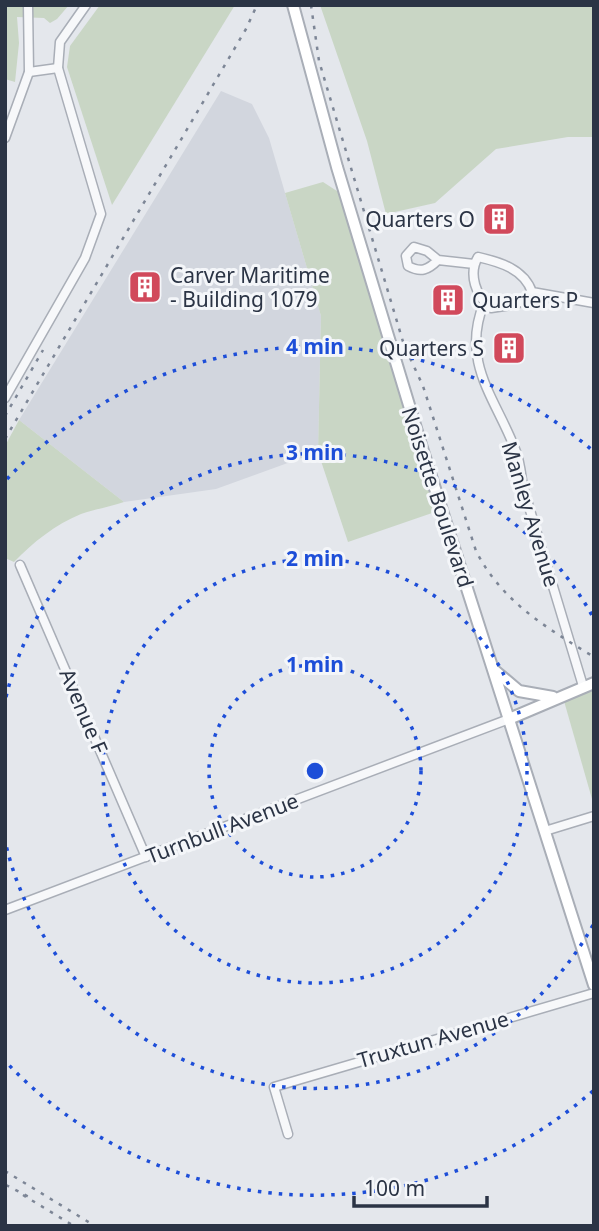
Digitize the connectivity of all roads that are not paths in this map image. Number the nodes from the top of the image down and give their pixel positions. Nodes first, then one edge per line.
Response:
1 (28, 5) edge
2 (86, 5) edge
3 (293, 5) edge
4 (58, 68) junction
5 (29, 72) junction
6 (5, 138) edge
7 (438, 260) dead end
8 (474, 264) junction
9 (532, 292) junction
10 (484, 303) junction
11 (594, 303) edge
12 (5, 398) edge
13 (20, 565) dead end
14 (493, 669) junction
15 (589, 684) edge
16 (560, 697) junction
17 (509, 719) junction
18 (594, 816) edge
19 (545, 831) junction
20 (146, 857) junction
21 (5, 910) edge
22 (594, 985) edge
23 (594, 993) edge
24 (288, 1134) dead end

1 - 5 street
2 - 4 street
3 - 14 street, Noisette Boulevard
4 - 5 street
4 - 12 street
5 - 6 street
7 - 8 street
8 - 9 street
8 - 10 street
9 - 10 street
9 - 11 street
10 - 15 street, Manley Avenue
13 - 20 street, Avenue F
14 - 16 street
14 - 17 street, Noisette Boulevard
15 - 16 street, Turnbull Avenue
16 - 17 street, Turnbull Avenue
17 - 19 street, Noisette Boulevard
17 - 20 street, Turnbull Avenue
18 - 19 street
19 - 22 street, Noisette Boulevard
20 - 21 street, Turnbull Avenue
23 - 24 street, Truxtun Avenue

